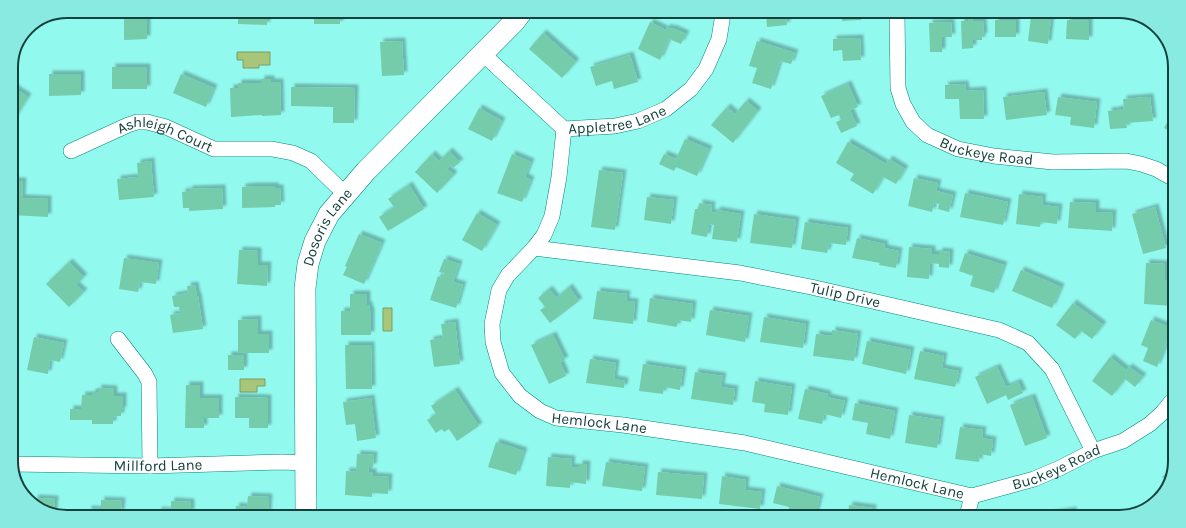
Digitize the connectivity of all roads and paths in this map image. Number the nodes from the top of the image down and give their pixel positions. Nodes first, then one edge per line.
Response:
1 (517, 18) edge
2 (722, 18) edge
3 (897, 18) edge
4 (482, 53) junction
5 (564, 129) junction
6 (70, 151) dead end
7 (1168, 176) edge
8 (345, 194) junction
9 (534, 248) junction
10 (118, 339) dead end
11 (1168, 406) edge
12 (1093, 451) junction
13 (305, 463) junction
14 (18, 464) edge
15 (150, 466) junction
16 (972, 496) junction
17 (306, 510) edge
18 (968, 510) edge

1 - 4 street, Dosoris Lane
2 - 5 street, Appletree Lane
3 - 7 street, Buckeye Road
4 - 5 street, Appletree Lane
4 - 8 street, Dosoris Lane
5 - 9 street, Hemlock Lane
6 - 8 street, Ashleigh Court
8 - 13 street, Dosoris Lane
9 - 12 street, Tulip Drive
9 - 16 street, Hemlock Lane
10 - 15 street
11 - 12 street, Buckeye Road
12 - 16 street, Buckeye Road
13 - 15 street, Millford Lane
13 - 17 street, Dosoris Lane
14 - 15 street, Millford Lane
16 - 18 street

